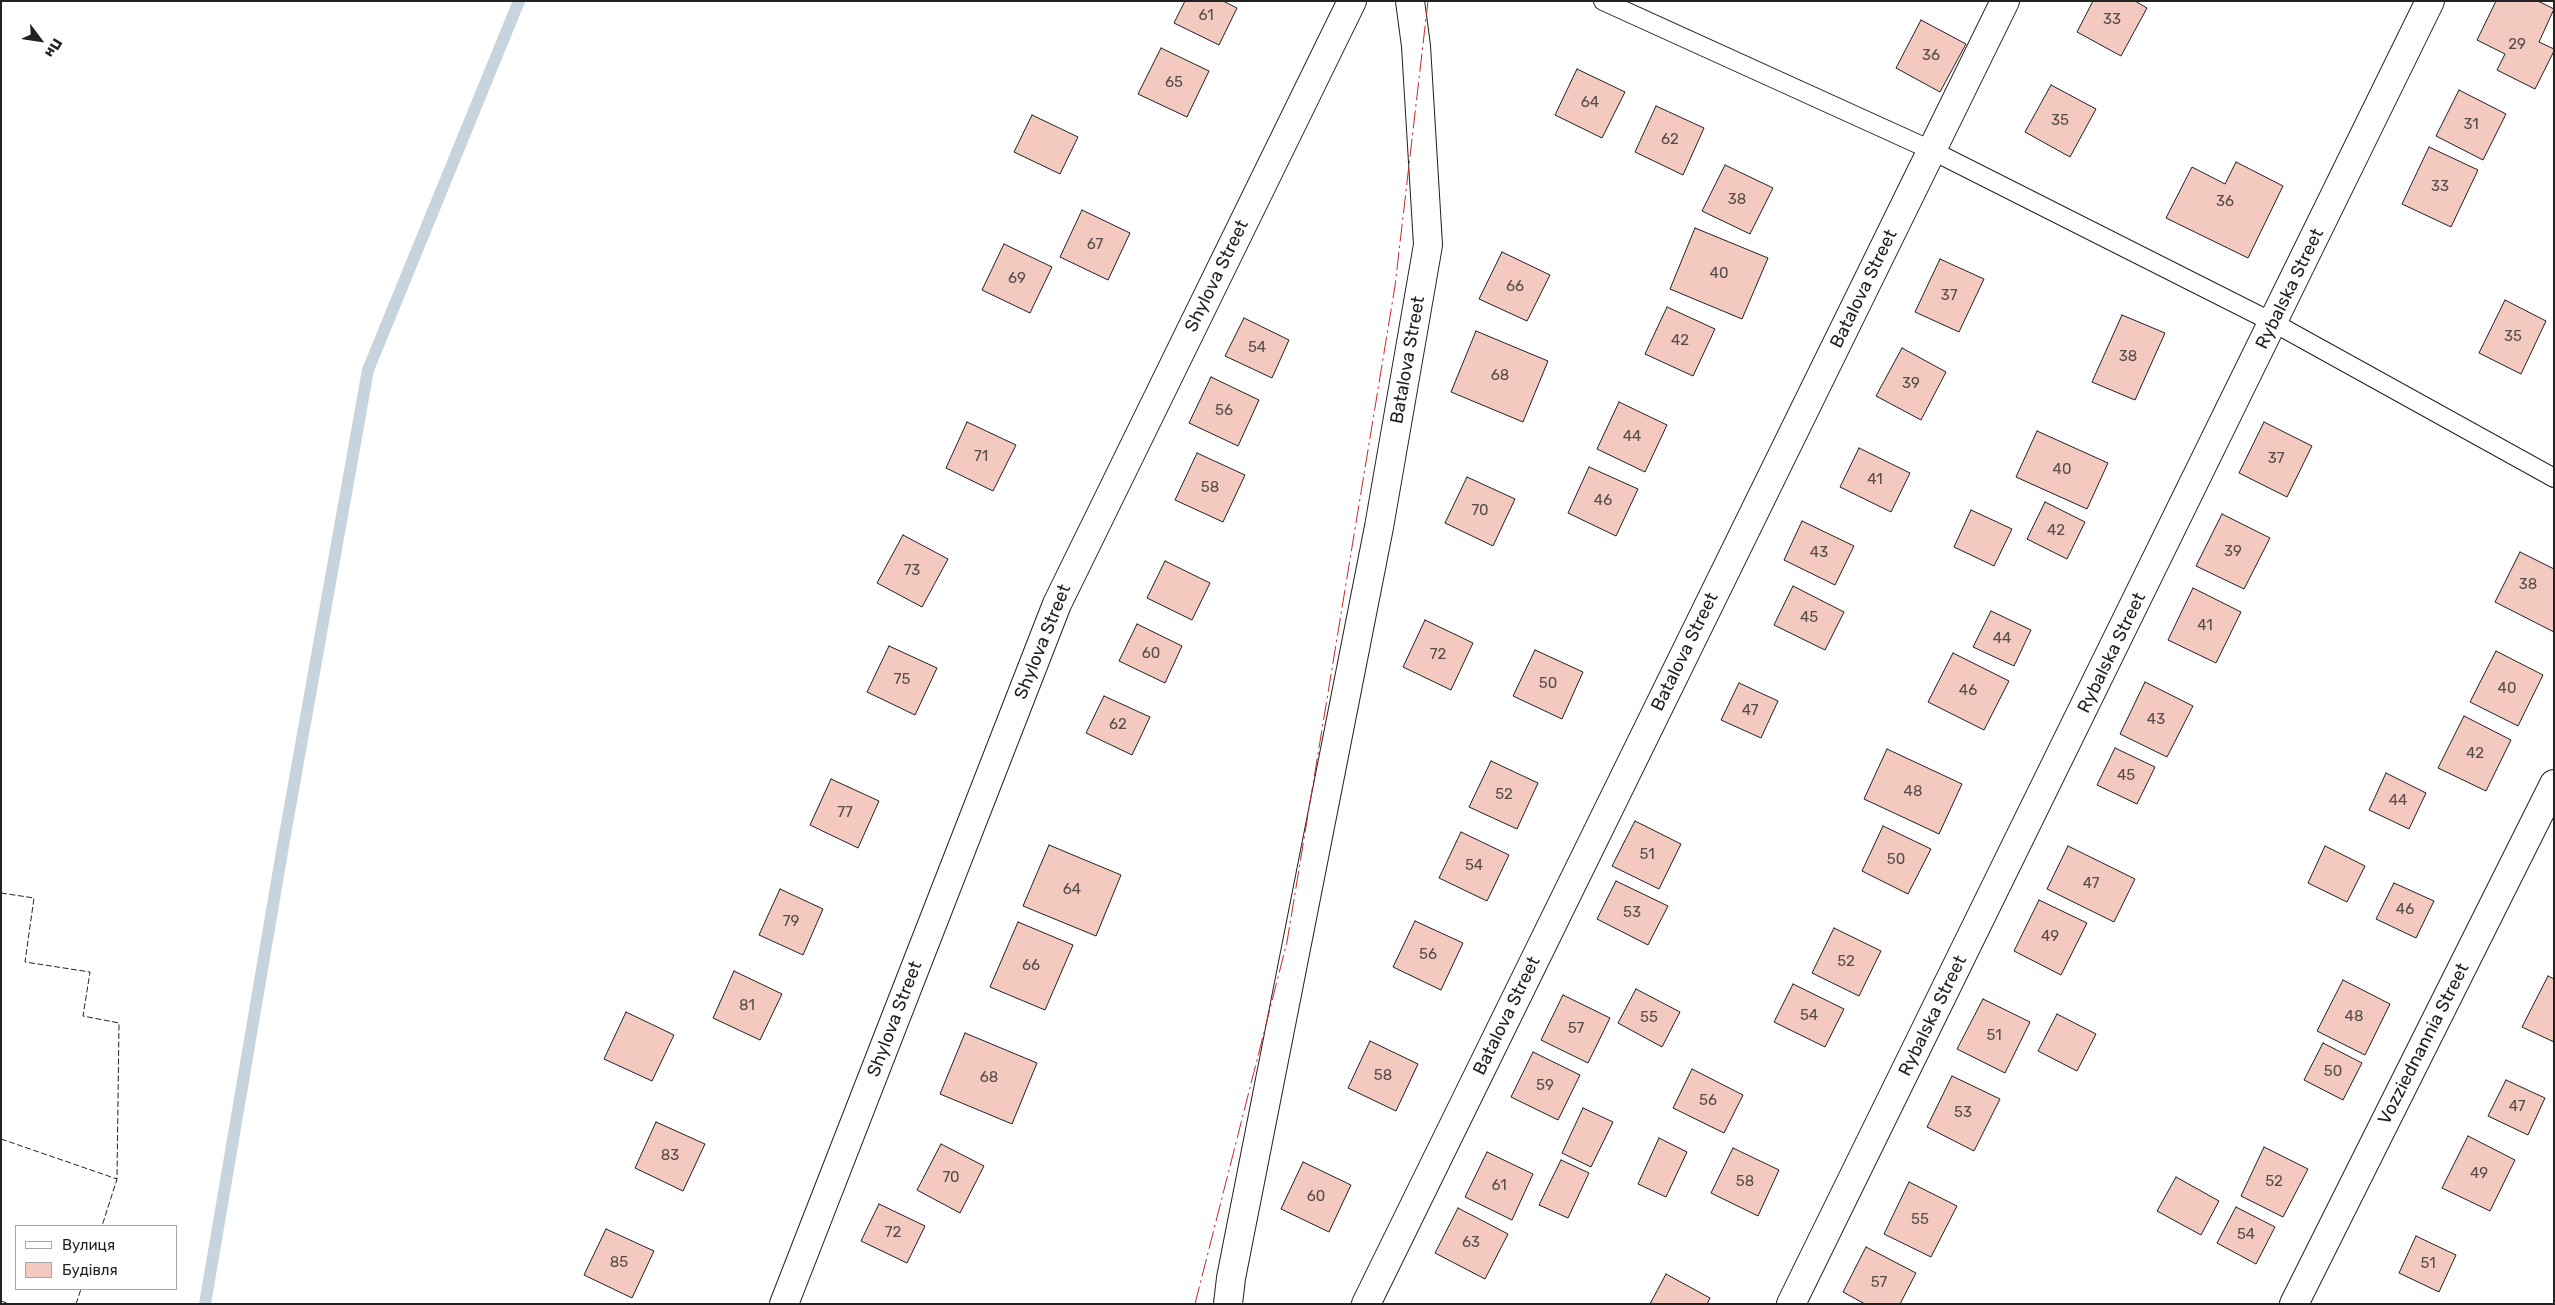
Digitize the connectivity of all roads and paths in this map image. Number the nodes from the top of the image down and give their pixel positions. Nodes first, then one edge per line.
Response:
1 (1352, 1) edge
2 (1410, 1) edge
3 (1603, 1) edge
4 (2005, 1) edge
5 (2430, 1) edge
6 (1932, 150) junction
7 (2274, 323) junction
8 (2554, 478) edge
9 (2554, 784) edge
10 (784, 1304) edge
11 (1228, 1304) edge
12 (1366, 1304) edge
13 (1791, 1304) edge
14 (2294, 1304) edge

1 - 10 street, Shylova Street
2 - 11 street, Batalova Street
3 - 6 lane
4 - 6 street, Batalova Street
5 - 7 street, Rybalska Street
6 - 7 lane
6 - 12 street, Batalova Street
7 - 8 lane
7 - 13 street, Rybalska Street
9 - 14 street, Vozziednannia Street

